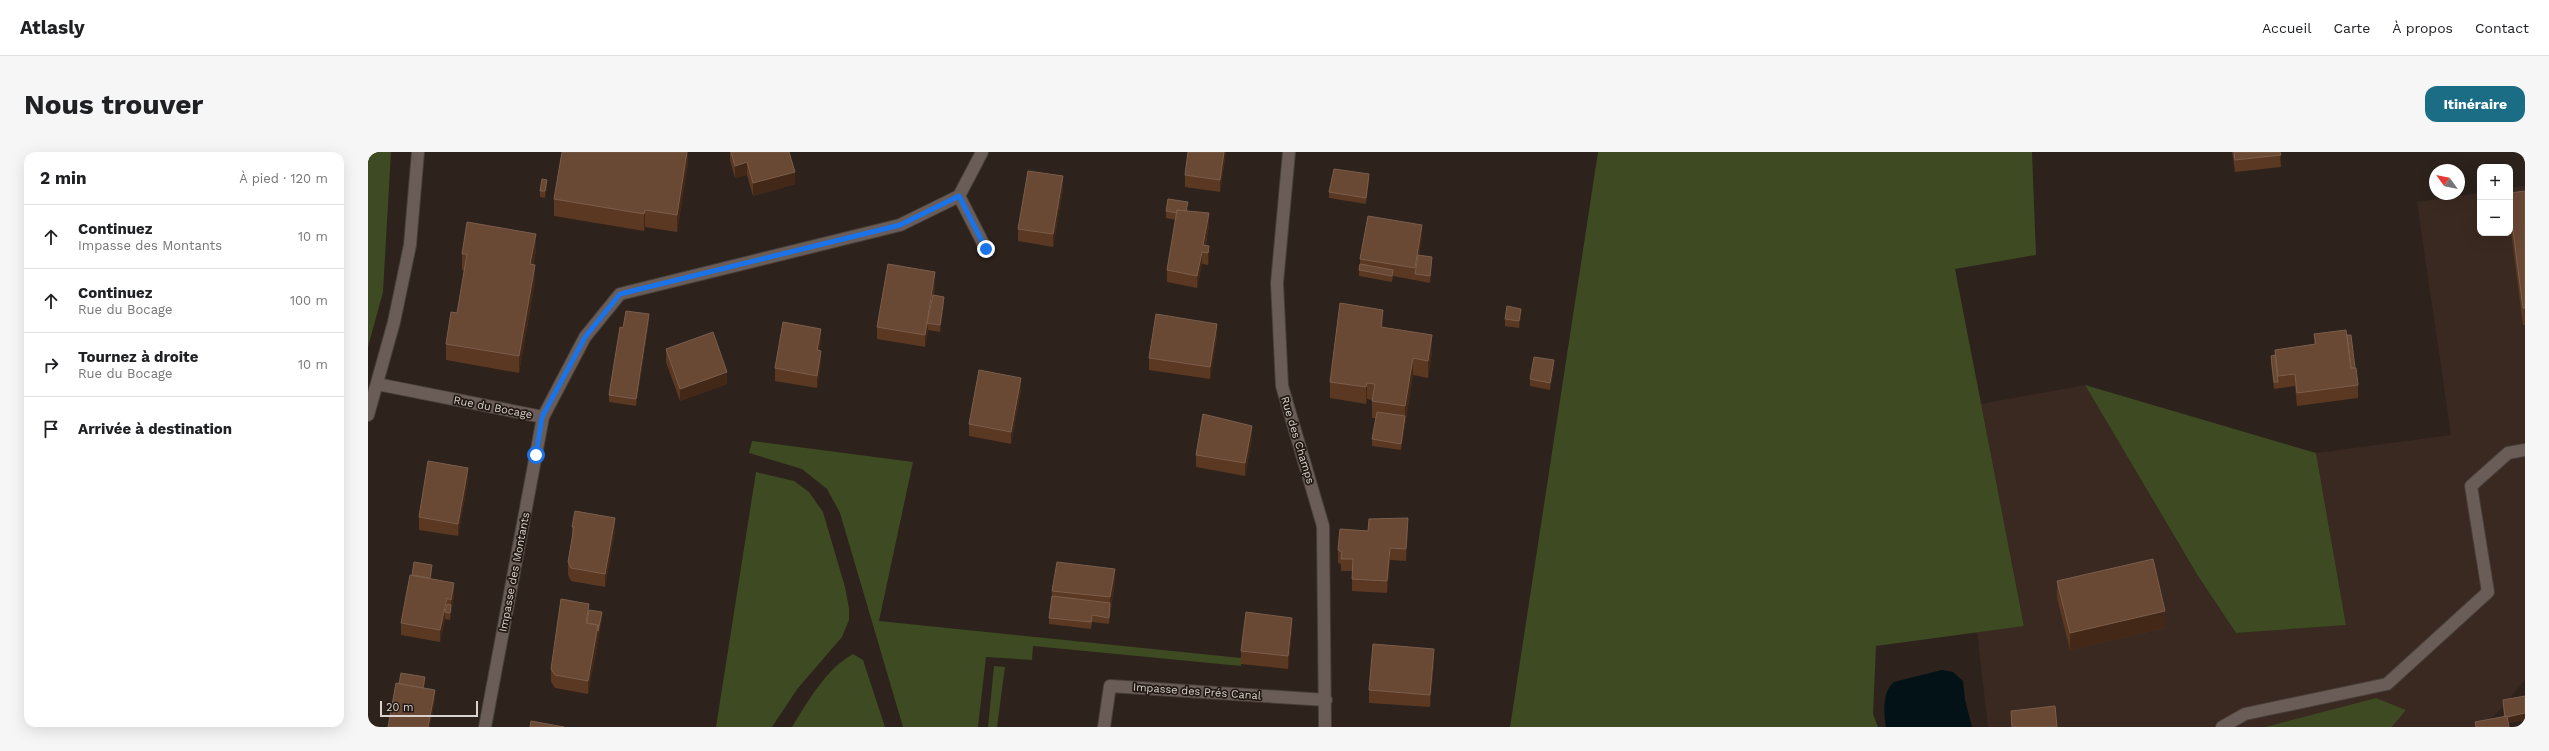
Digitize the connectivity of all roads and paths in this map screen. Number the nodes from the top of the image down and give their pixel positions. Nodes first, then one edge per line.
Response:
1 (418, 152) edge
2 (982, 152) edge
3 (1289, 152) edge
4 (959, 196) junction
5 (986, 249) dead end
6 (377, 384) junction
7 (368, 415) edge
8 (542, 417) junction
9 (2524, 453) edge
10 (1326, 700) junction
11 (485, 727) edge
12 (1104, 727) edge
13 (1325, 727) edge
14 (2222, 727) edge

1 - 6 street
2 - 4 street
3 - 10 street, Rue des Champs
4 - 5 street
4 - 8 street, Rue du Bocage
6 - 7 street
6 - 8 street, Rue du Bocage
8 - 11 street, Impasse des Montants
9 - 14 street
10 - 12 street, Impasse des Prés Canal
10 - 13 street, Rue des Champs

